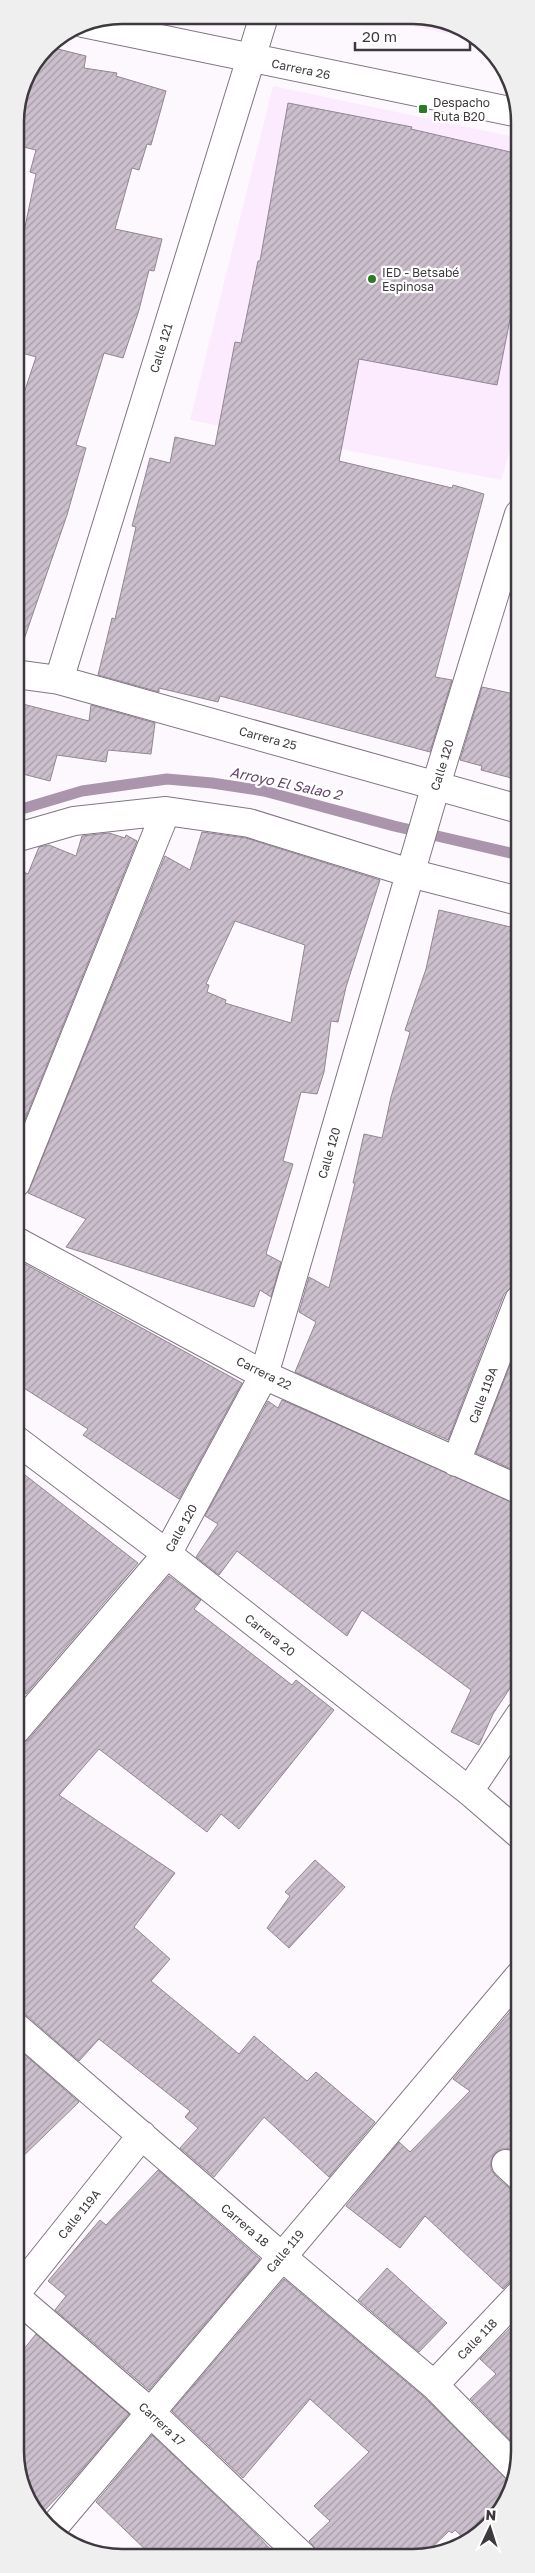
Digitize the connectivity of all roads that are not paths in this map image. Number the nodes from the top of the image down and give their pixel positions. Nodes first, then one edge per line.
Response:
1 (261, 24) edge
2 (102, 26) edge
3 (250, 58) junction
4 (510, 111) edge
5 (511, 540) edge
6 (24, 675) edge
7 (59, 680) junction
8 (433, 795) junction
9 (511, 808) edge
10 (166, 811) junction
11 (24, 835) edge
12 (410, 873) junction
13 (511, 899) edge
14 (24, 1163) edge
15 (24, 1245) edge
16 (511, 1323) edge
17 (264, 1374) junction
18 (24, 1446) edge
19 (456, 1462) junction
20 (511, 1486) edge
21 (167, 1554) junction
22 (24, 1721) edge
23 (511, 1728) edge
24 (469, 1791) junction
25 (511, 1827) edge
26 (511, 1986) edge
27 (24, 2034) edge
28 (142, 2135) junction
29 (281, 2256) junction
30 (24, 2285) edge
31 (24, 2302) edge
32 (511, 2304) edge
33 (434, 2385) junction
34 (150, 2412) junction
35 (510, 2462) edge
36 (56, 2524) edge
37 (295, 2549) edge

1 - 3 street, Calle 121
2 - 3 street, Carrera 26
3 - 4 street, Carrera 26
3 - 7 street, Calle 121
5 - 8 street, Calle 120
6 - 7 street, Carrera 25
7 - 8 street, Carrera 25
8 - 9 street, Carrera 25
8 - 12 street, Calle 120
10 - 11 street
10 - 12 street
10 - 14 street
12 - 13 street
12 - 17 street, Calle 120
15 - 17 street, Carrera 22
16 - 19 street, Calle 119A
17 - 19 street, Carrera 22
17 - 21 street, Calle 120
18 - 21 street, Carrera 20
19 - 20 street, Carrera 22
21 - 22 street, Calle 120
21 - 24 street, Carrera 20
23 - 24 street
24 - 25 street, Carrera 20
26 - 29 street, Calle 119
27 - 28 street, Carrera 18
28 - 29 street, Carrera 18
28 - 30 street, Calle 119A
29 - 33 street, Carrera 18
29 - 34 street, Calle 119
31 - 34 street, Carrera 17
32 - 33 street, Calle 118
33 - 35 street, Carrera 18
34 - 36 street, Calle 119
34 - 37 street, Carrera 17

